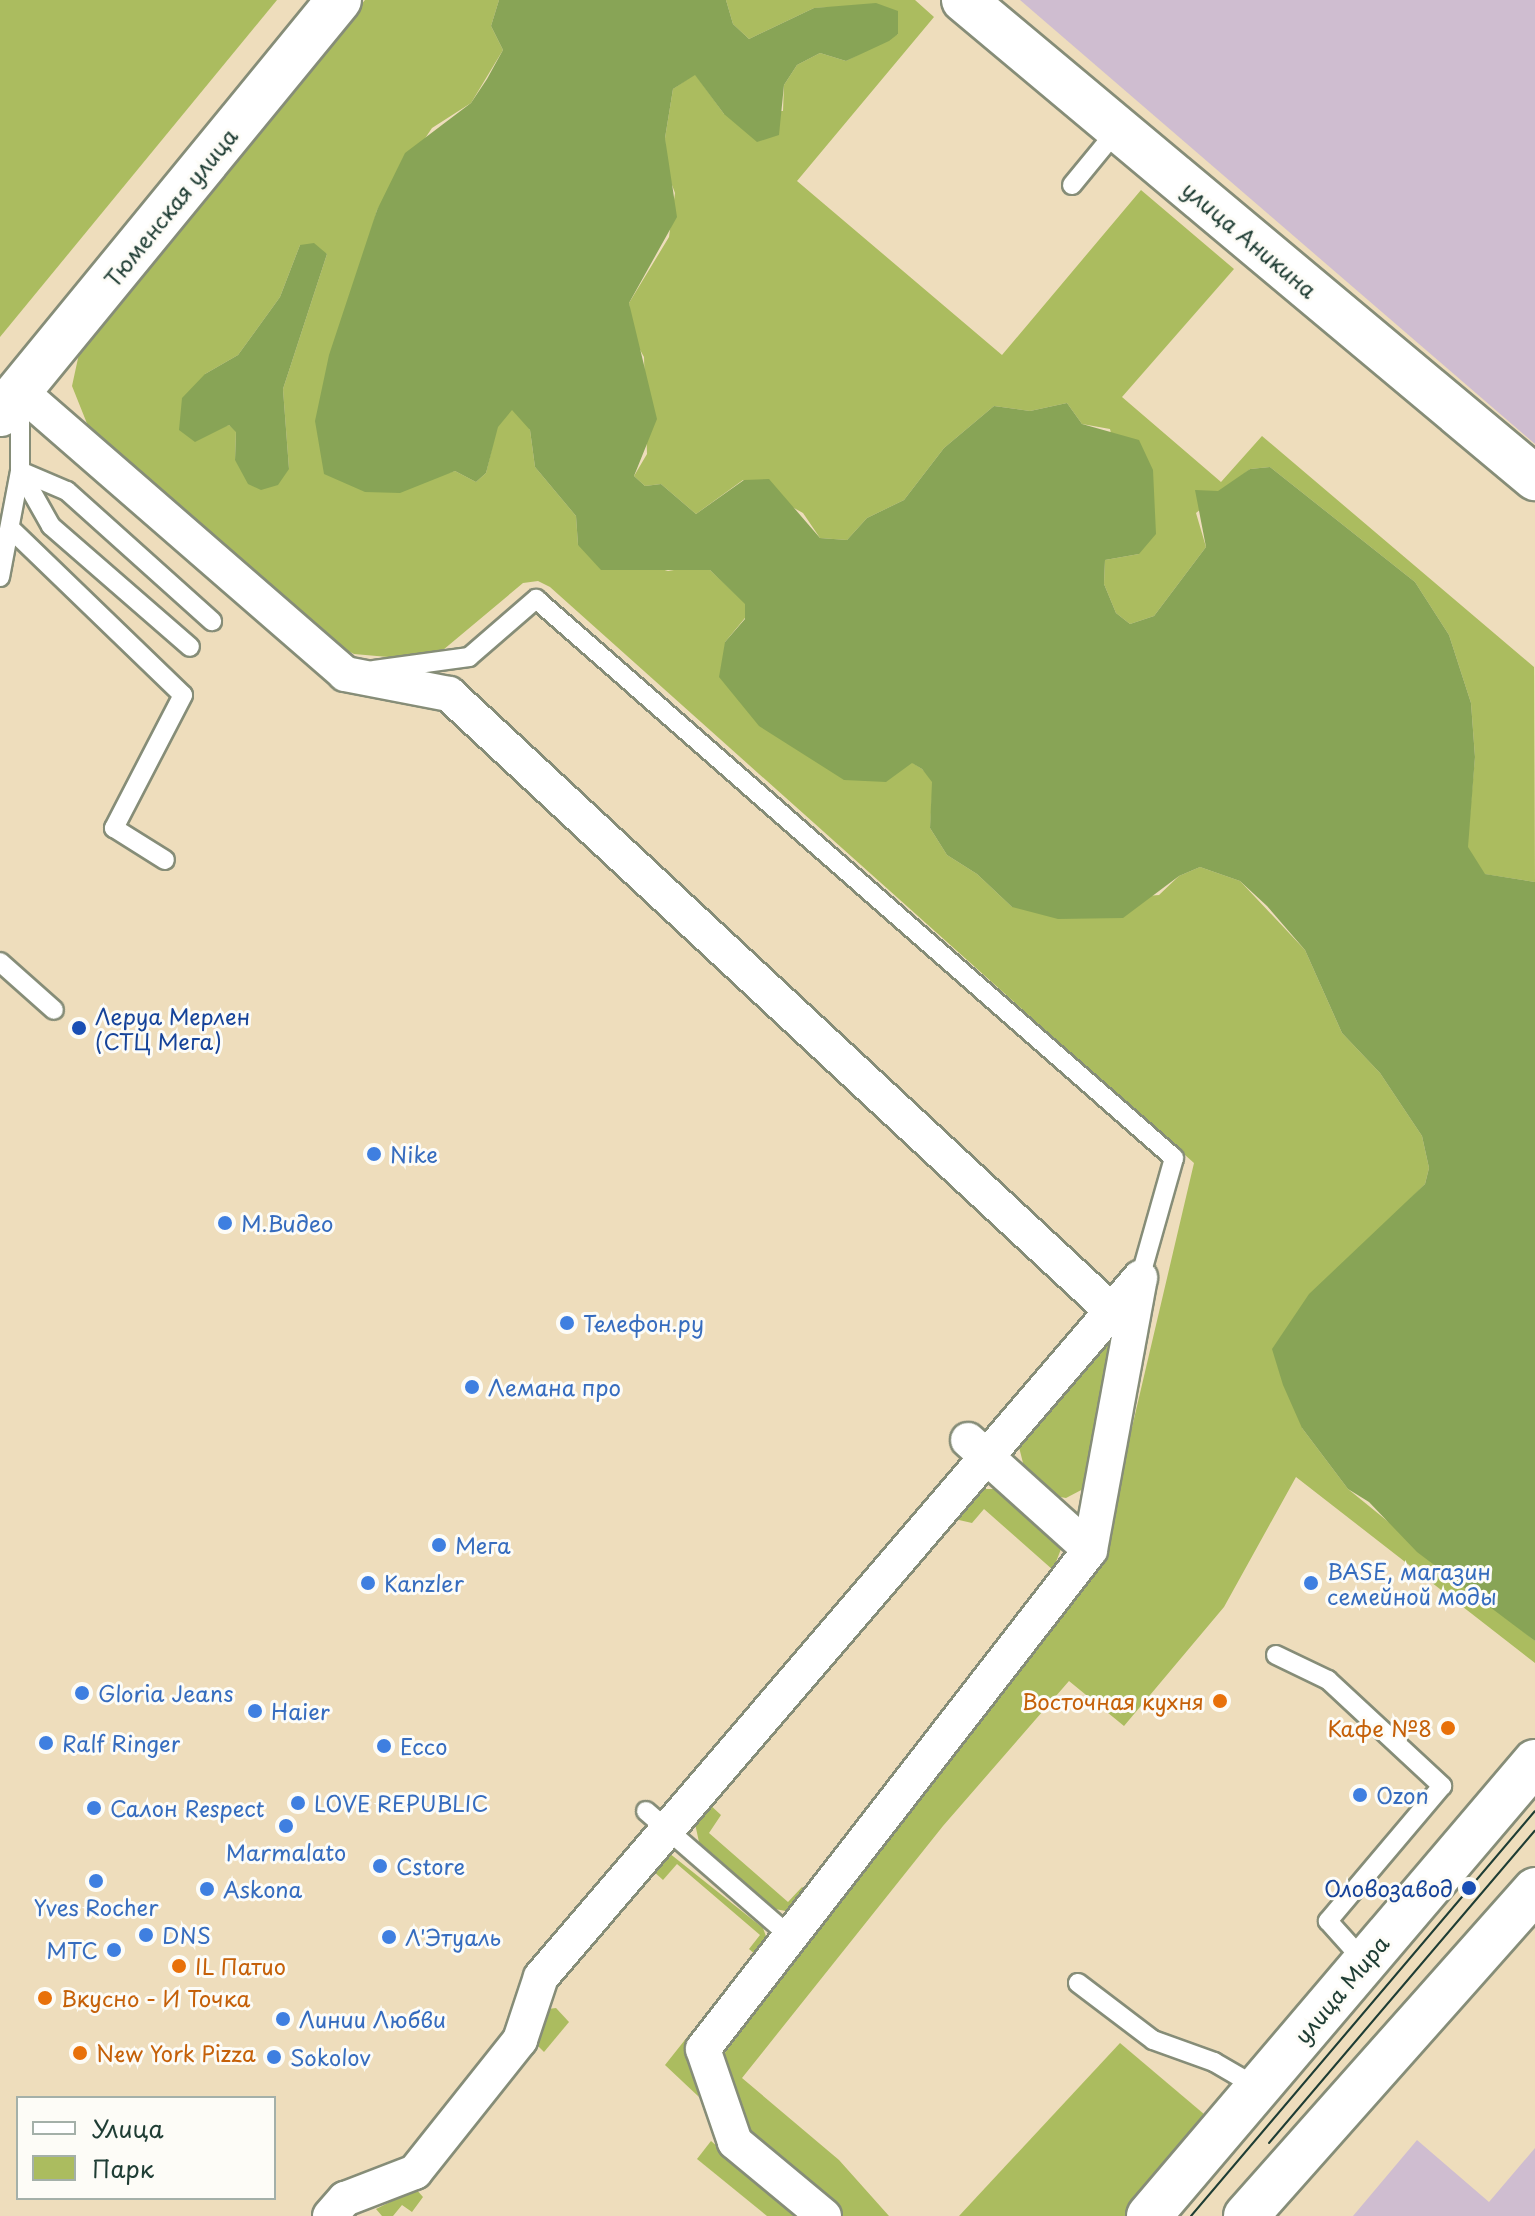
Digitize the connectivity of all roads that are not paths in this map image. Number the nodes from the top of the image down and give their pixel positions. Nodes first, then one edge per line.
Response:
1 (339, 0) edge
2 (964, 0) edge
3 (1118, 129) junction
4 (1072, 185) dead end
5 (10, 402) edge
6 (20, 471) junction
7 (1535, 478) edge
8 (11, 529) junction
9 (1, 568) edge
10 (212, 621) dead end
11 (190, 647) dead end
12 (345, 674) junction
13 (165, 860) dead end
14 (0, 962) edge
15 (54, 1010) dead end
16 (1140, 1278) junction
17 (1113, 1312) junction
18 (978, 1448) junction
19 (1090, 1550) junction
20 (1276, 1655) dead end
21 (1535, 1762) edge
22 (657, 1820) junction
23 (1535, 1890) edge
24 (792, 1938) junction
25 (1364, 1961) junction
26 (1078, 1983) dead end
27 (1257, 2088) junction
28 (330, 2216) edge
29 (824, 2216) edge
30 (1149, 2216) edge
31 (1246, 2216) edge

1 - 5 main road, Тюменская улица
2 - 3 main road, улица Аникина
3 - 4 lane
3 - 7 main road, улица Аникина
5 - 6 lane
5 - 12 street
6 - 8 lane
6 - 10 lane
6 - 11 lane
8 - 9 lane
8 - 13 lane
12 - 16 lane
12 - 17 street
14 - 15 lane
16 - 17 street
16 - 19 street
17 - 18 street
18 - 19 street
18 - 22 street
19 - 24 street
20 - 25 lane
21 - 25 main road, улица Мира
22 - 24 lane
22 - 28 street
23 - 31 main road
24 - 29 street
25 - 27 main road, улица Мира
26 - 27 lane
27 - 30 main road, улица Мира

